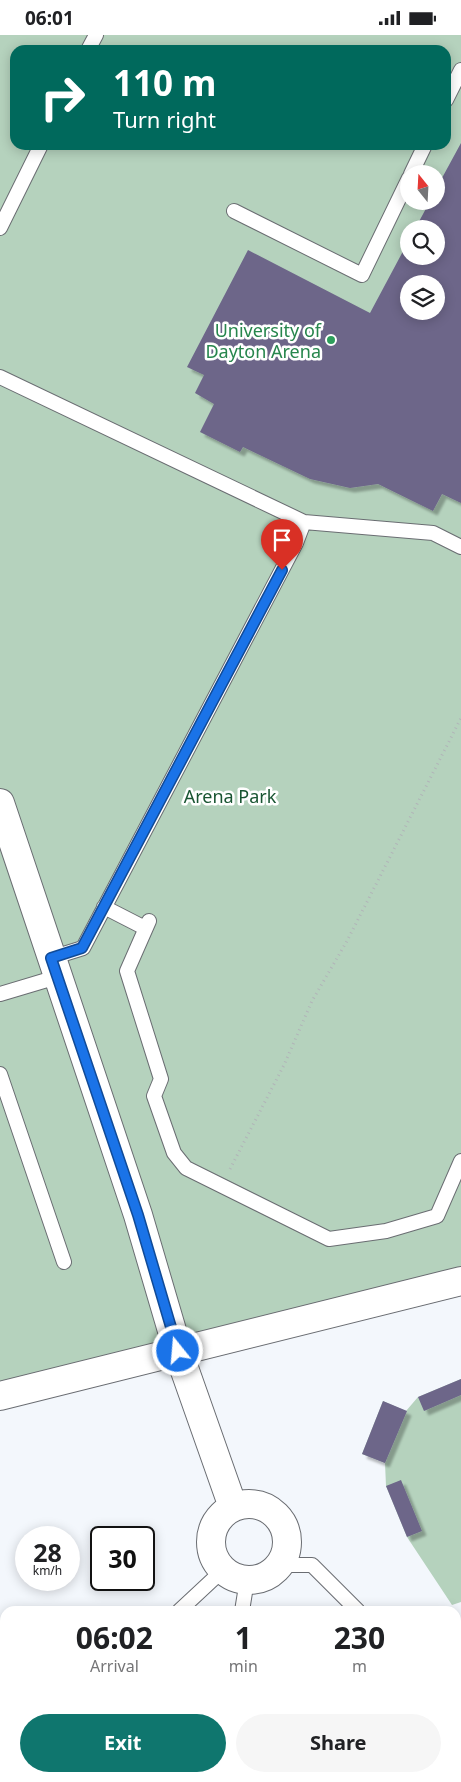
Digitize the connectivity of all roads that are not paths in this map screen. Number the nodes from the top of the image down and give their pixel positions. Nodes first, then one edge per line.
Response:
1 (461, 70) edge
2 (451, 90) edge
3 (39, 150) edge
4 (423, 150) edge
5 (415, 165) edge
6 (400, 197) edge
7 (234, 211) dead end
8 (0, 228) edge
9 (0, 377) edge
10 (304, 522) junction
11 (461, 547) edge
12 (0, 803) edge
13 (104, 907) junction
14 (54, 968) junction
15 (0, 994) edge
16 (0, 1074) edge
17 (461, 1161) edge
18 (64, 1262) dead end
19 (461, 1281) edge
20 (178, 1351) junction
21 (0, 1396) edge
22 (233, 1507) junction
23 (280, 1565) junction
24 (222, 1570) junction
25 (247, 1580) junction
26 (184, 1606) edge
27 (243, 1606) edge
28 (353, 1606) edge

1 - 2 lane
3 - 8 lane
4 - 5 lane
6 - 7 lane
9 - 10 lane
10 - 11 lane
10 - 13 lane
12 - 14 street
13 - 14 lane
13 - 17 lane
14 - 15 lane
14 - 20 street
16 - 18 lane
19 - 20 street
20 - 21 street
20 - 22 street
22 - 23 street
22 - 24 street
23 - 25 street
23 - 28 lane
24 - 25 street
24 - 26 lane
25 - 27 lane

